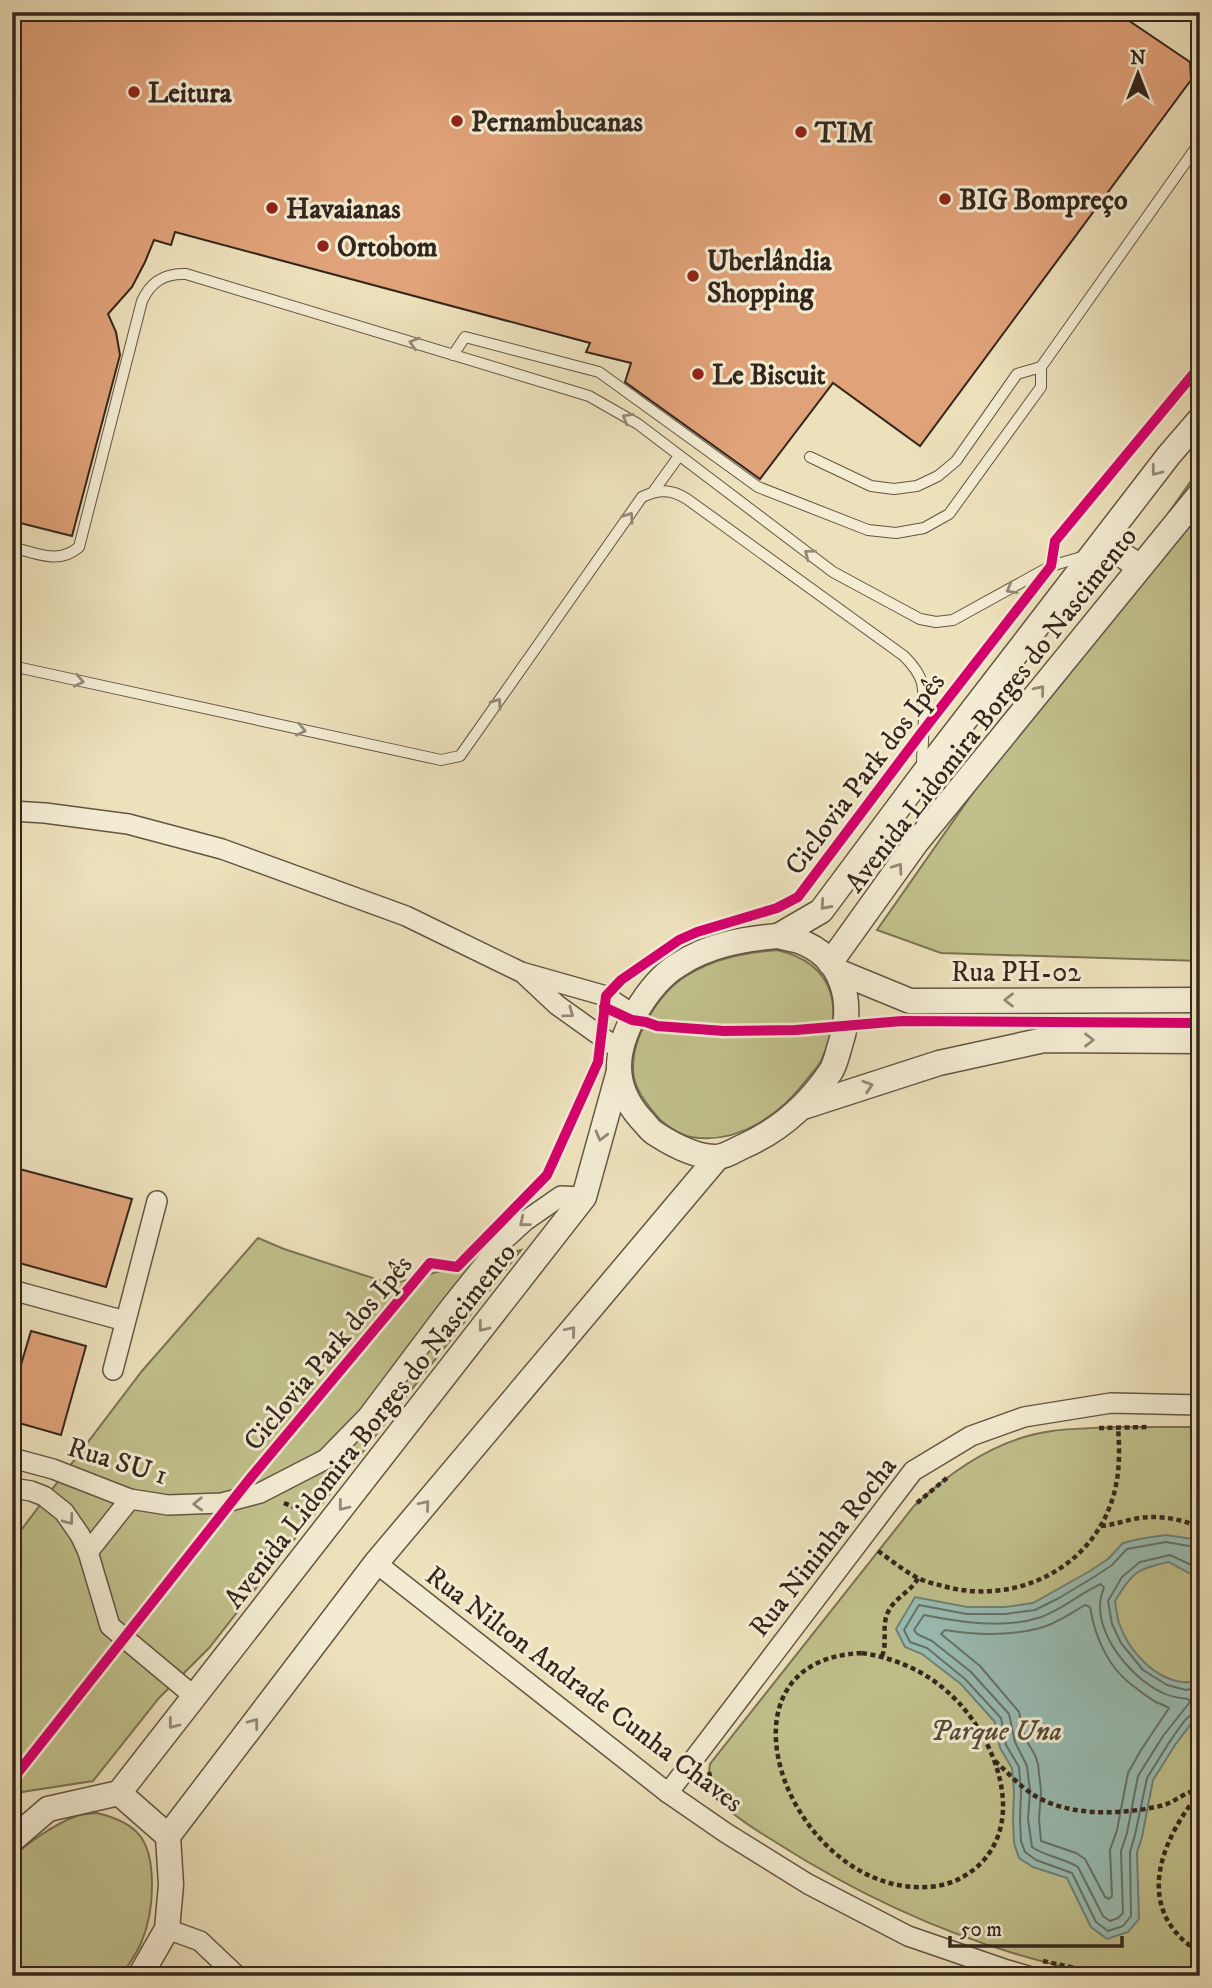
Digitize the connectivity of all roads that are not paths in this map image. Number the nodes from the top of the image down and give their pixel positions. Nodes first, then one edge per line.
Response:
1 (1191, 12) edge
2 (1200, 18) edge
3 (1200, 142) edge
4 (453, 355) junction
5 (1041, 367) junction
6 (1200, 419) edge
7 (680, 456) junction
8 (810, 457) dead end
9 (653, 492) junction
10 (1200, 494) edge
11 (12, 547) edge
12 (1099, 547) junction
13 (1140, 568) junction
14 (12, 666) edge
15 (921, 777) junction
16 (12, 811) edge
17 (778, 936) junction
18 (834, 967) junction
19 (521, 972) junction
20 (1200, 1000) edge
21 (634, 1015) junction
22 (1200, 1041) edge
23 (619, 1060) junction
24 (803, 1107) junction
25 (717, 1158) junction
26 (584, 1197) junction
27 (158, 1201) dead end
28 (12, 1290) edge
29 (125, 1321) junction
30 (113, 1370) dead end
31 (1200, 1405) edge
32 (12, 1458) edge
33 (12, 1488) edge
34 (130, 1499) junction
35 (88, 1552) junction
36 (376, 1563) junction
37 (195, 1697) junction
38 (119, 1793) junction
39 (668, 1793) junction
40 (168, 1836) junction
41 (12, 1840) edge
42 (167, 1929) junction
43 (1032, 1968) edge
44 (140, 1976) edge
45 (237, 1976) edge

1 - 2 lane
3 - 5 lane
4 - 5 lane
7 -> 4 lane
4 -> 11 lane
5 - 8 lane
6 -> 12 street, Avenida Lidomira Borges do Nascimento
7 - 9 lane
12 -> 7 lane
14 -> 9 lane
9 - 15 lane
10 - 13 street, Avenida Lidomira Borges do Nascimento
12 - 13 street
12 - 15 street, Avenida Lidomira Borges do Nascimento
18 -> 13 street, Avenida Lidomira Borges do Nascimento
15 -> 17 street, Avenida Lidomira Borges do Nascimento
16 - 19 street
17 - 18 street
17 - 21 street
20 -> 18 street, Rua PH-02
18 - 24 street
19 - 21 street
19 -> 23 street
21 - 23 street
24 -> 22 street
23 - 25 street
23 -> 26 street, Avenida Lidomira Borges do Nascimento
24 - 25 street
36 -> 25 street
26 -> 34 street, Rua SU 1
26 -> 37 street, Avenida Lidomira Borges do Nascimento
27 - 29 street
28 - 29 street
29 - 30 street
31 - 39 street, Rua Nininha Rocha
32 - 34 street, Rua SU 1
33 -> 35 street, Rua SU 1
34 - 35 street
35 - 37 street, Rua SU 1
36 - 39 street, Rua Nilton Andrade Cunha Chaves
40 -> 36 street
37 -> 38 street, Avenida Lidomira Borges do Nascimento
38 - 40 street
38 - 41 street
39 - 43 street, Rua Nilton Andrade Cunha Chaves
40 - 42 street
42 - 44 street
42 - 45 street

